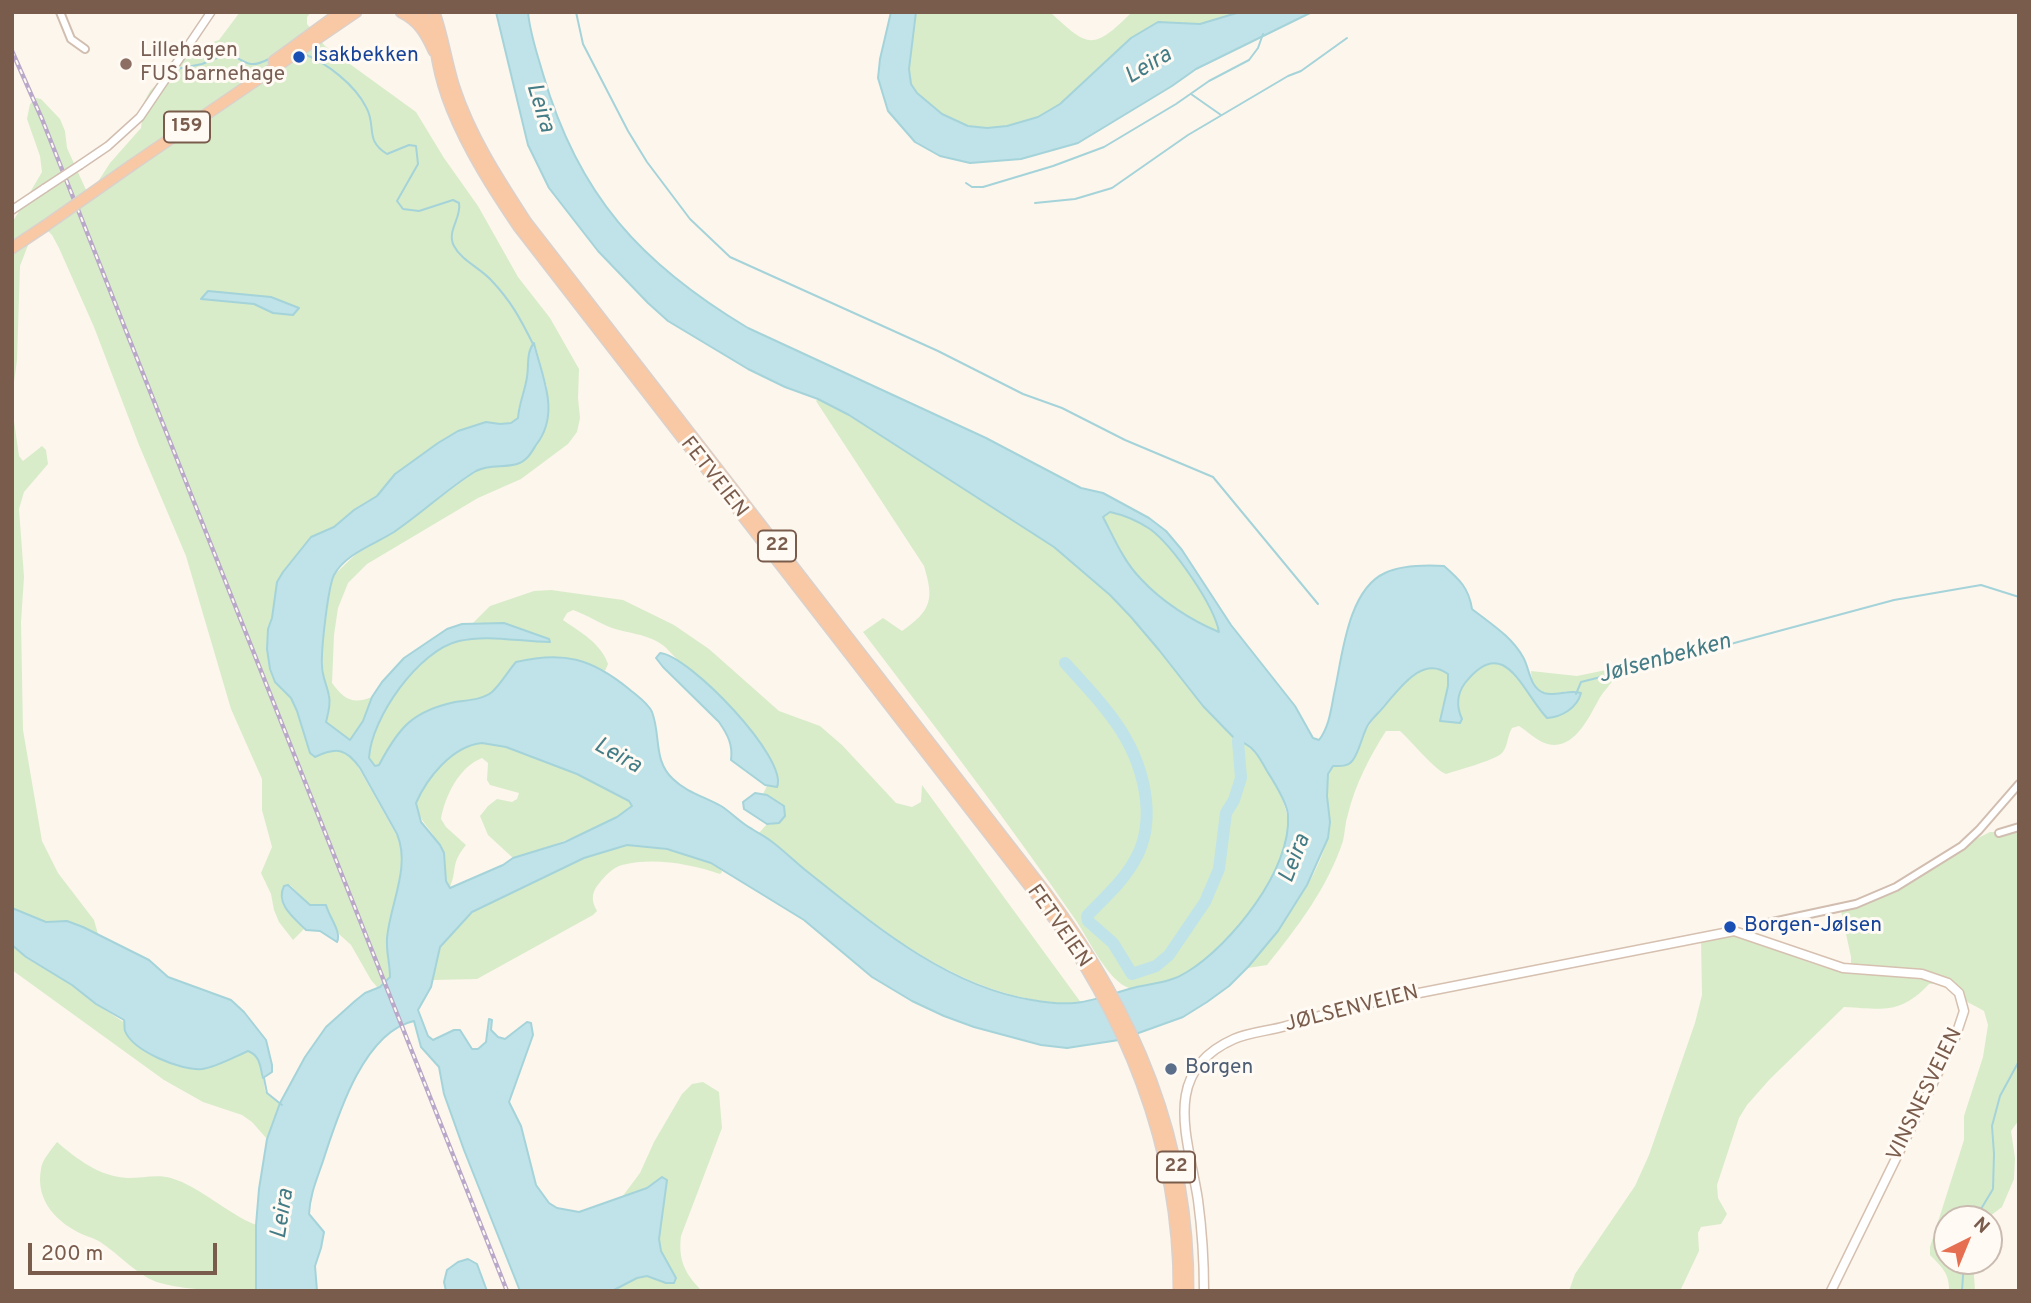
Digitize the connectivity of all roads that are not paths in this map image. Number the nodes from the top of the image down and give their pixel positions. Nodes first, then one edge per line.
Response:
1 (60, 12) edge
2 (211, 12) edge
3 (356, 12) edge
4 (362, 12) edge
5 (401, 12) edge
6 (420, 12) edge
7 (434, 12) edge
8 (441, 12) edge
9 (344, 16) edge
10 (85, 49) dead end
11 (442, 58) junction
12 (12, 210) edge
13 (12, 248) edge
14 (2019, 784) edge
15 (2019, 827) edge
16 (1999, 833) dead end
17 (1741, 933) junction
18 (1135, 1050) junction
19 (1179, 1291) edge
20 (1188, 1291) edge
21 (1203, 1291) edge
22 (1831, 1291) edge

1 - 10 street
2 - 12 street, bridge
3 - 9 highway, 159
4 - 9 highway, 159
5 - 11 highway
6 - 11 highway, FETVEIEN / 22
7 - 11 highway, FETVEIEN / 22
8 - 11 highway, 22
9 - 13 highway, 159, bridge
11 - 18 highway, FETVEIEN / 22
14 - 17 street, JØLSENVEIEN
15 - 16 street
17 - 21 main road, JØLSENVEIEN
17 - 22 main road, VINSNESVEIEN
18 - 19 highway, 22
18 - 20 highway, 22

